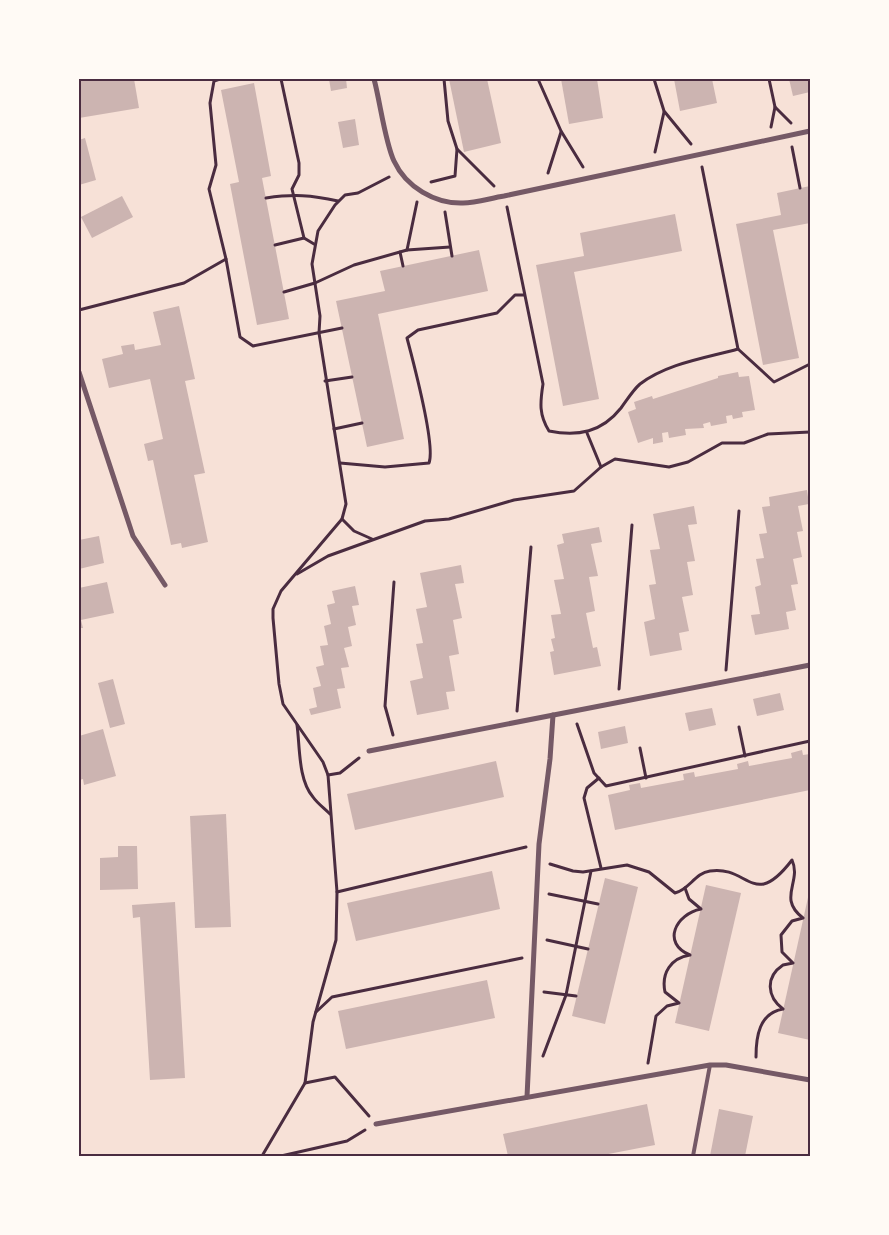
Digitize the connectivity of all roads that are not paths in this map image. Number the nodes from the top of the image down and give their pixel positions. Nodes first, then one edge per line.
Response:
1 (374, 79) edge
2 (810, 131) edge
3 (79, 372) edge
4 (165, 585) dead end
5 (810, 665) edge
6 (553, 715) junction
7 (369, 751) road end
8 (710, 1065) junction
9 (810, 1080) edge
10 (527, 1097) junction
11 (376, 1124) road end
12 (693, 1156) edge

1 - 2 street
3 - 4 street
5 - 6 street
6 - 7 street
6 - 10 street
8 - 9 street
8 - 10 street
8 - 12 lane
10 - 11 street

